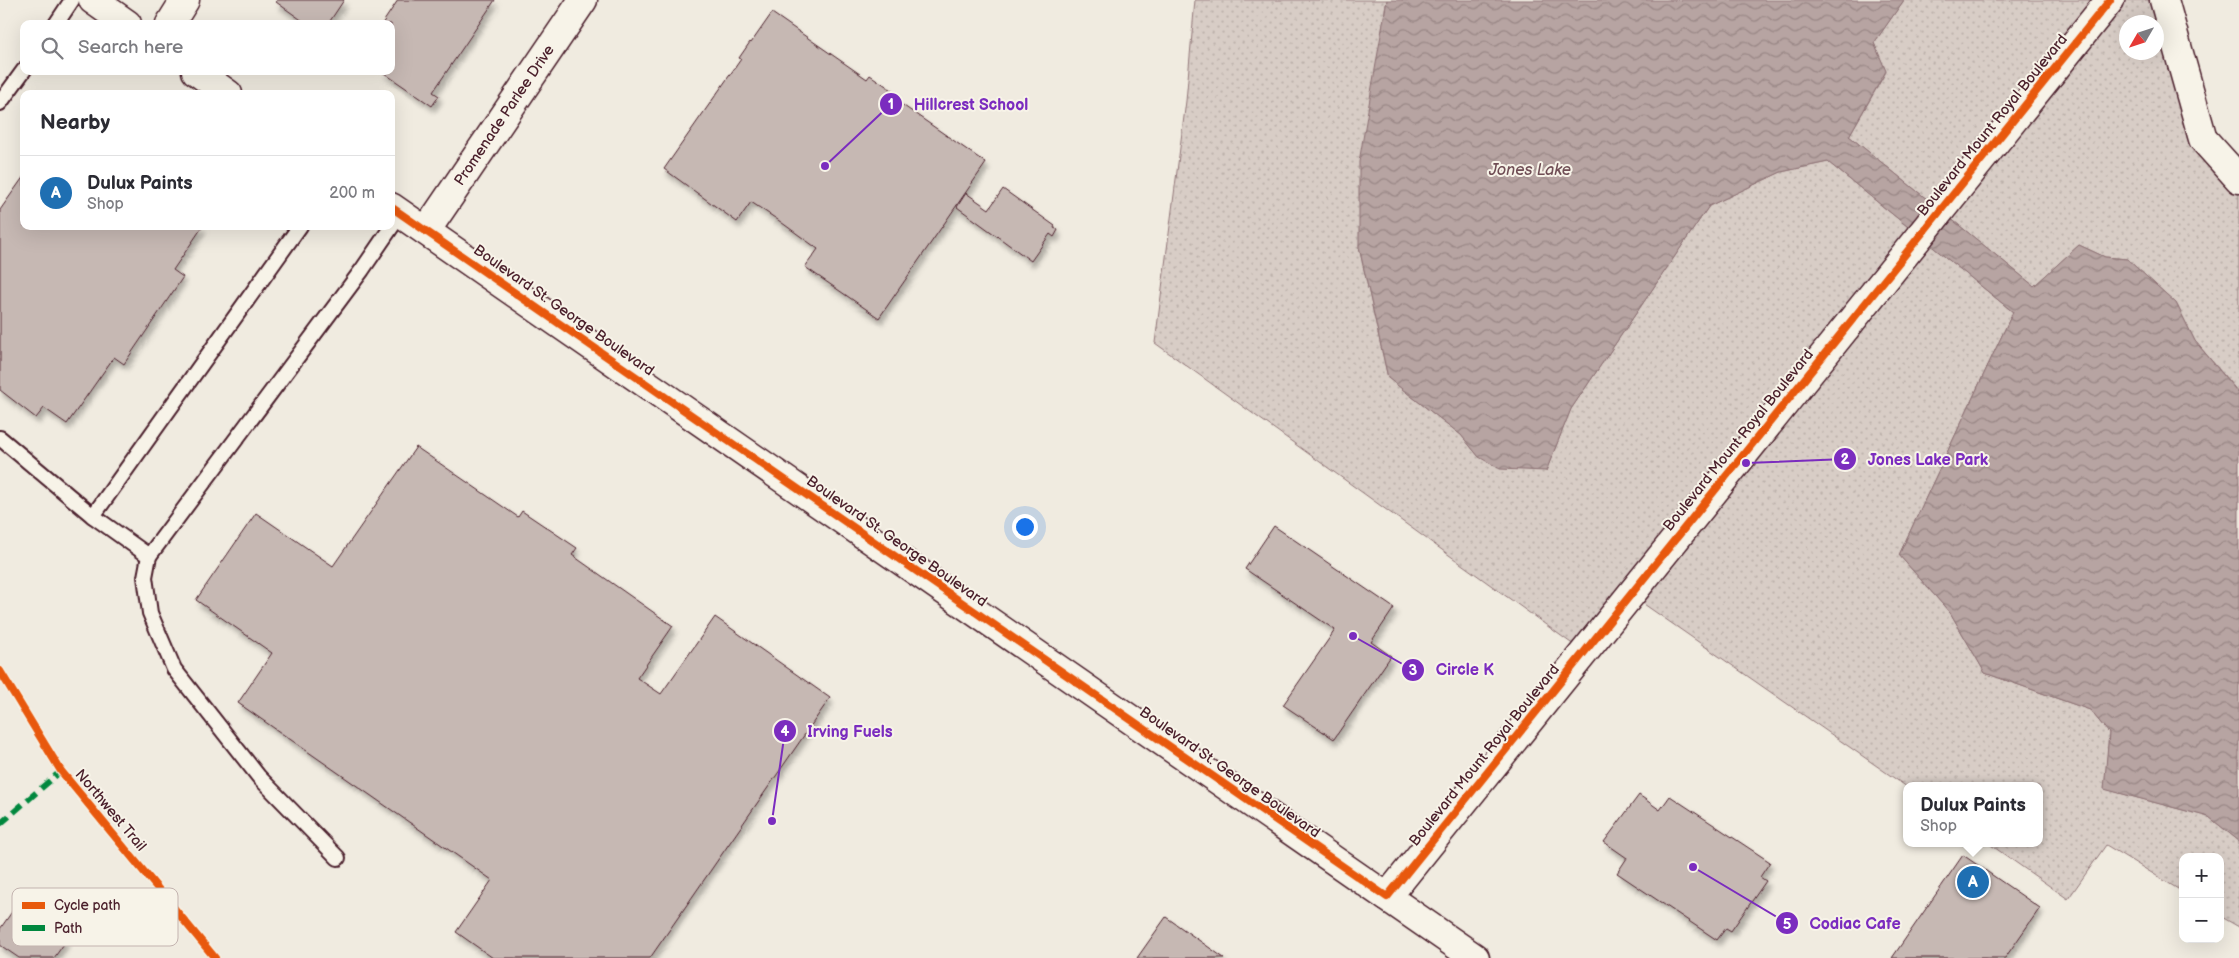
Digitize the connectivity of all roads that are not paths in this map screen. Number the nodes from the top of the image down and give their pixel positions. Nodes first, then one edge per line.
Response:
1 (72, 0) edge
2 (93, 0) edge
3 (186, 0) edge
4 (583, 0) edge
5 (2110, 0) edge
6 (2164, 0) edge
7 (59, 20) edge
8 (121, 20) edge
9 (173, 20) edge
10 (20, 75) edge
11 (202, 75) edge
12 (222, 90) edge
13 (0, 104) edge
14 (2239, 179) edge
15 (396, 210) edge
16 (297, 230) edge
17 (385, 230) edge
18 (426, 231) junction
19 (0, 438) edge
20 (93, 516) junction
21 (149, 556) junction
22 (338, 858) dead end
23 (1387, 897) junction
24 (1475, 958) edge

1 - 7 lane
2 - 8 street
3 - 9 street
4 - 18 street, Promenade Parlee Drive
5 - 23 street, Boulevard Mount Royal Boulevard
6 - 14 street
10 - 13 lane
11 - 12 street
15 - 18 street, Boulevard St. George Boulevard
16 - 20 lane
17 - 21 lane
18 - 23 street, Boulevard St. George Boulevard
19 - 20 lane
20 - 21 lane
21 - 22 lane
23 - 24 street, Boulevard St. George Boulevard

